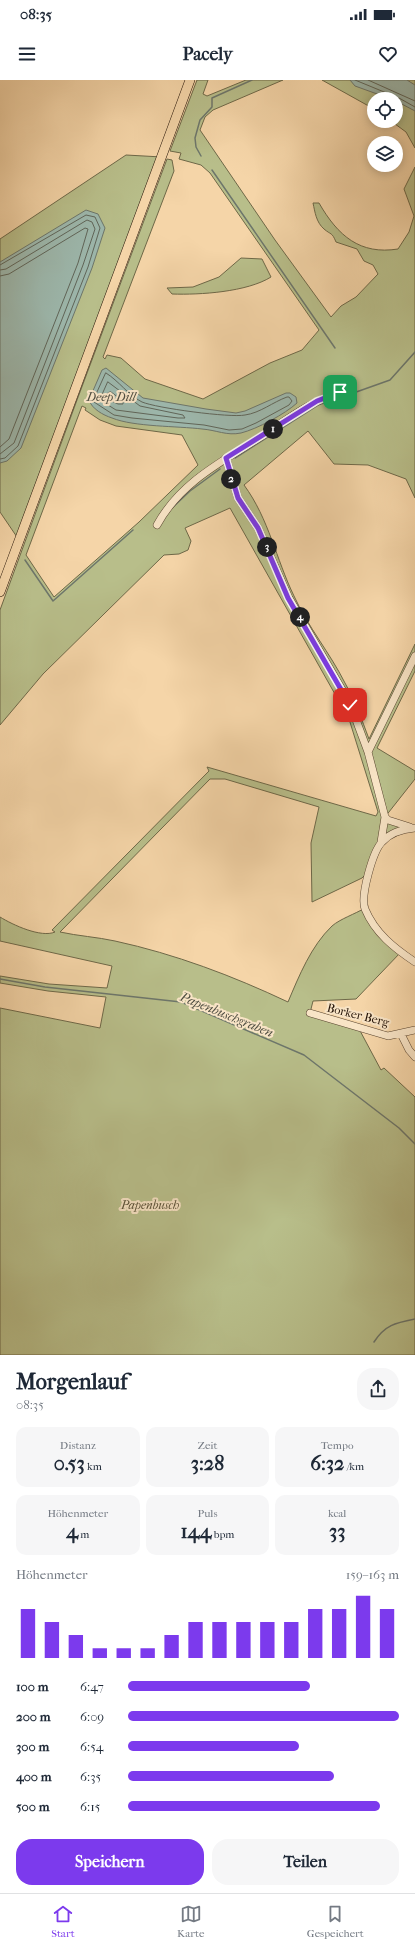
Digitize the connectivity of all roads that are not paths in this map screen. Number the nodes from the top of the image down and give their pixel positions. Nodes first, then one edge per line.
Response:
1 (190, 80) edge
2 (340, 392) dead end
3 (226, 458) junction
4 (157, 525) dead end
5 (0, 592) edge
6 (415, 656) edge
7 (368, 752) junction
8 (385, 817) junction
9 (415, 828) edge
10 (381, 842) junction
11 (415, 962) edge
12 (310, 1013) dead end
13 (415, 1030) edge
14 (401, 1034) junction
15 (415, 1057) edge

1 - 5 main road
2 - 3 street
3 - 4 street
3 - 7 street
6 - 7 street
7 - 8 street
8 - 9 street
8 - 10 street
9 - 10 street
10 - 11 street
12 - 14 street, Borker Berg
13 - 14 street, Borker Berg
14 - 15 street, Borker Berg

